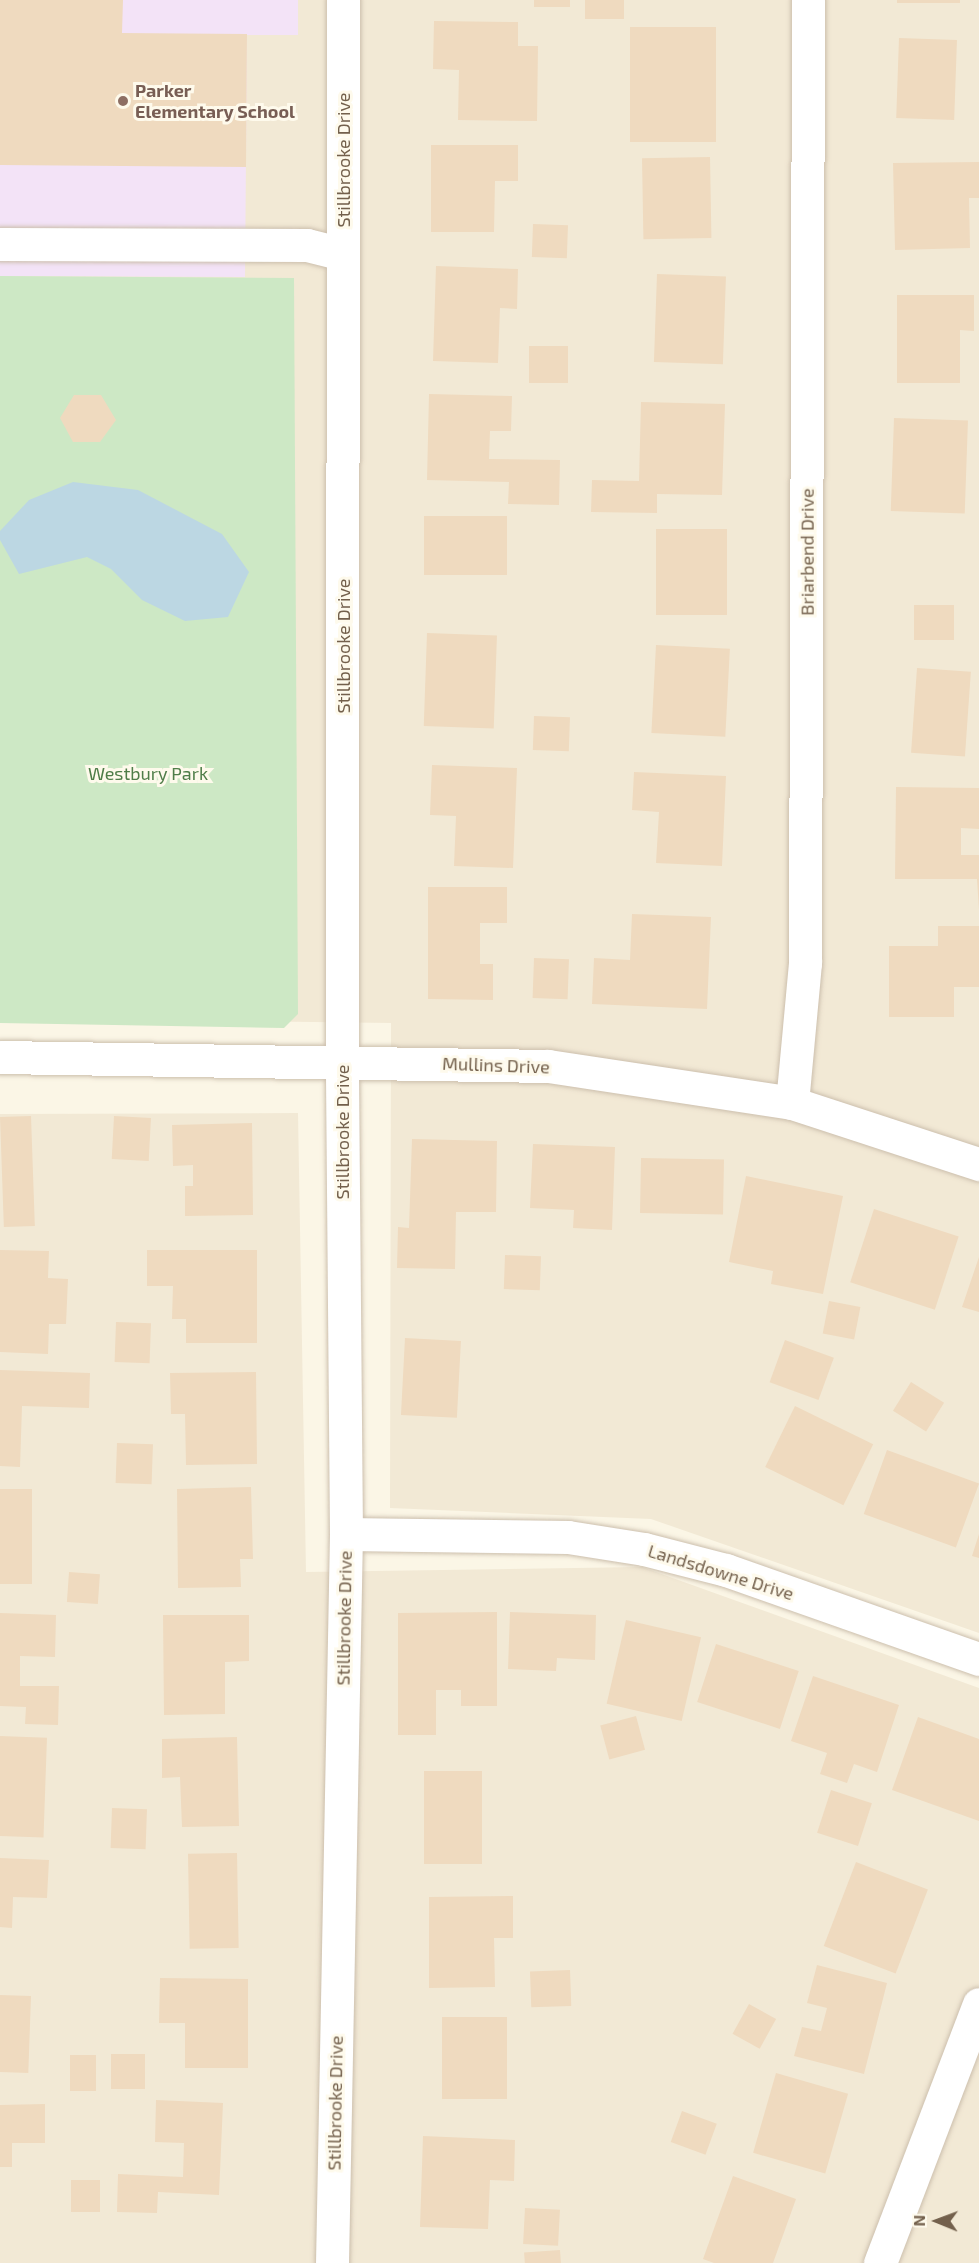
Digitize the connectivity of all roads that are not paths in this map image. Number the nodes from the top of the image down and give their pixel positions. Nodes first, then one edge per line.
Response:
1 (343, 0) edge
2 (808, 0) edge
3 (0, 244) edge
4 (343, 254) junction
5 (0, 1057) edge
6 (342, 1060) junction
7 (792, 1103) junction
8 (979, 1164) edge
9 (346, 1534) junction
10 (979, 1659) edge
11 (979, 2004) edge
12 (332, 2263) edge
13 (880, 2263) edge

1 - 4 street, Stillbrooke Drive
2 - 7 street, Briarbend Drive
3 - 4 street
4 - 6 street, Stillbrooke Drive
5 - 6 street, Mullins Drive
6 - 7 street, Mullins Drive
6 - 9 street, Stillbrooke Drive
7 - 8 street, Mullins Drive
9 - 10 street, Landsdowne Drive
9 - 12 street, Stillbrooke Drive
11 - 13 street

